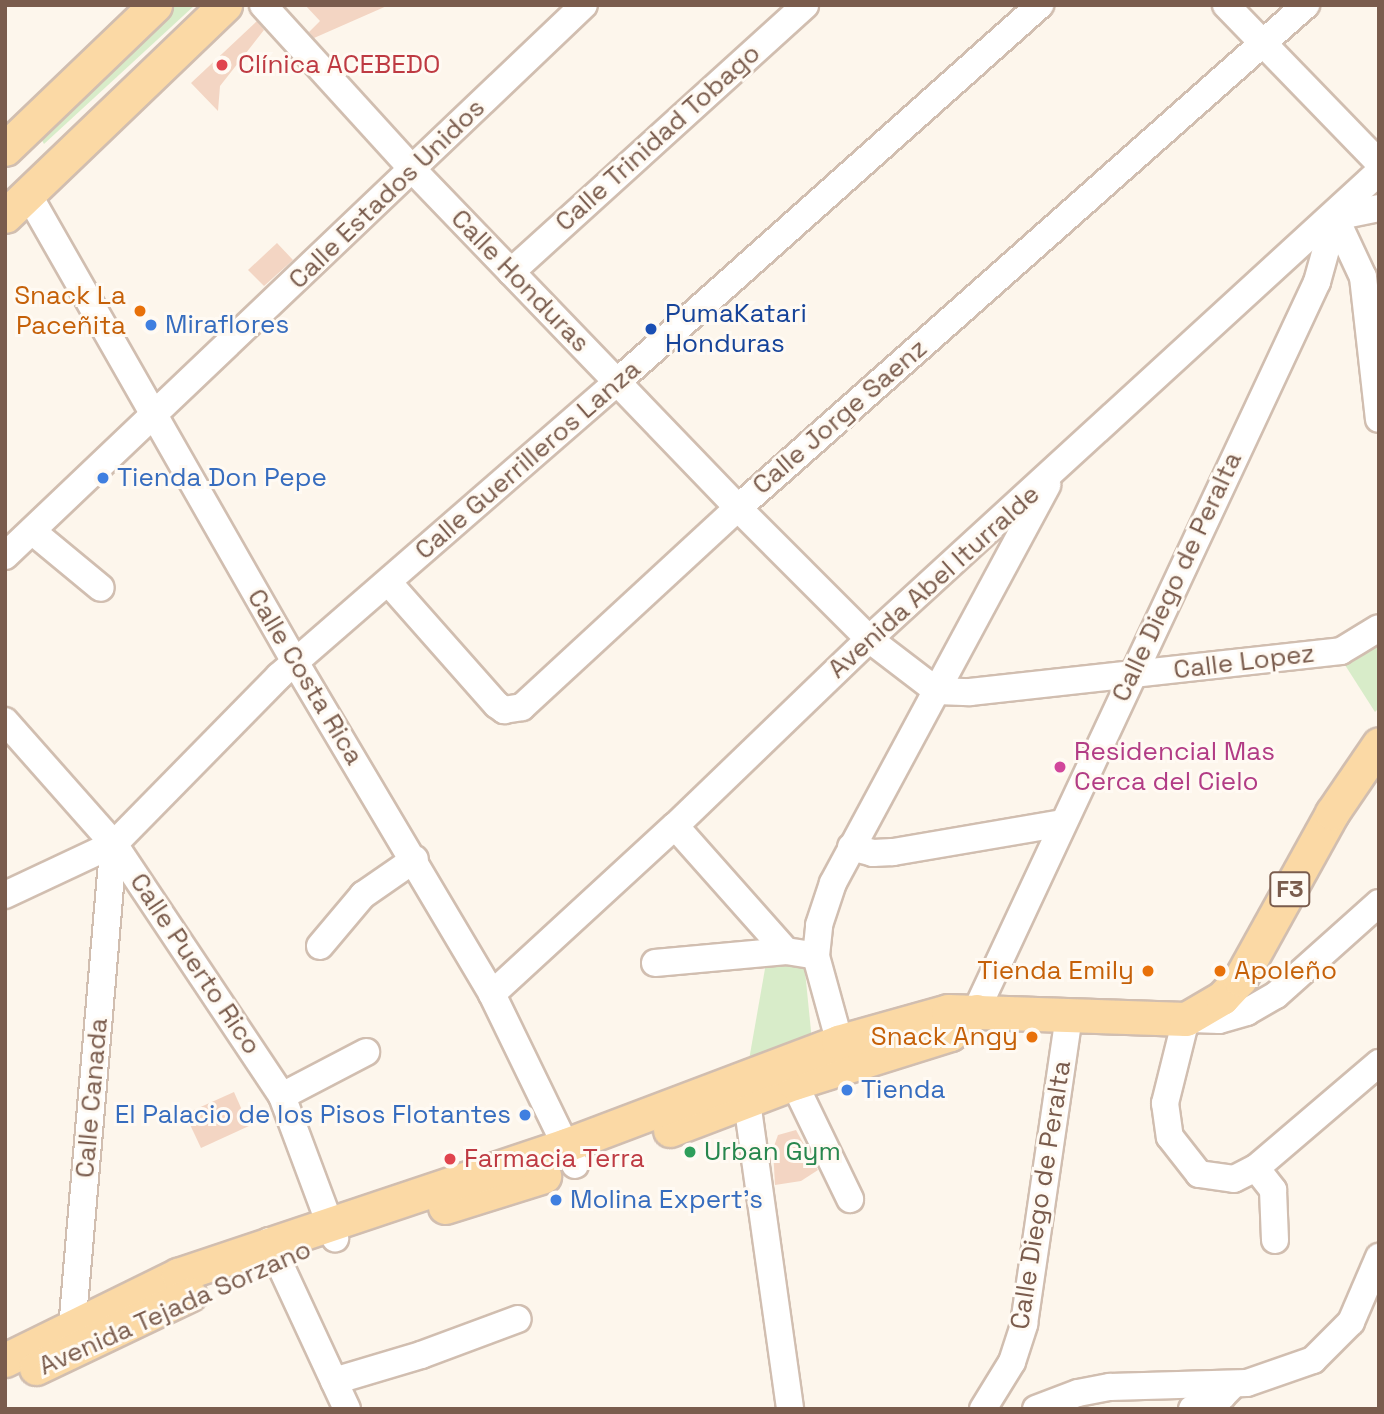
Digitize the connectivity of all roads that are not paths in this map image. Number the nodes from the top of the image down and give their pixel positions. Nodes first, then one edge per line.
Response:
1 (155, 5) edge
2 (225, 5) edge
3 (263, 5) edge
4 (584, 5) edge
5 (805, 5) edge
6 (1040, 5) edge
7 (1226, 5) edge
8 (1306, 5) edge
9 (1263, 44) junction
10 (5, 149) edge
11 (1379, 163) edge
12 (5, 169) edge
13 (414, 170) junction
14 (1379, 172) edge
15 (17, 205) edge
16 (1379, 208) edge
17 (1335, 217) junction
18 (511, 272) junction
19 (617, 382) junction
20 (152, 416) junction
21 (1379, 419) edge
22 (1054, 471) junction
23 (738, 508) junction
24 (32, 531) junction
25 (5, 556) edge
26 (388, 582) junction
27 (101, 588) dead end
28 (1378, 629) edge
29 (869, 639) junction
30 (295, 662) junction
31 (1130, 676) junction
32 (937, 691) junction
33 (5, 721) edge
34 (1379, 744) edge
35 (1063, 823) junction
36 (675, 826) junction
37 (114, 844) junction
38 (850, 847) junction
39 (415, 859) junction
40 (5, 895) edge
41 (1379, 903) edge
42 (320, 946) dead end
43 (786, 951) junction
44 (816, 956) junction
45 (655, 963) dead end
46 (492, 994) junction
47 (976, 1011) junction
48 (1069, 1015) junction
49 (1186, 1018) junction
50 (366, 1052) dead end
51 (842, 1054) junction
52 (1379, 1063) edge
53 (794, 1083) junction
54 (282, 1096) junction
55 (747, 1102) junction
56 (571, 1155) junction
57 (1256, 1168) junction
58 (850, 1199) dead end
59 (332, 1230) junction
60 (1275, 1240) dead end
61 (272, 1250) junction
62 (1379, 1257) edge
63 (518, 1319) dead end
64 (71, 1338) junction
65 (5, 1360) edge
66 (334, 1381) junction
67 (5, 1383) edge
68 (1233, 1385) junction
69 (347, 1409) edge
70 (789, 1409) edge
71 (983, 1409) edge
72 (1036, 1409) edge
73 (1192, 1409) edge

1 - 10 main road
2 - 15 main road
3 - 13 street, Calle Honduras
4 - 13 street, Calle Estados Unidos
5 - 18 street, Calle Trinidad Tobago
6 - 19 street, Calle Guerrilleros Lanza
7 - 9 street
8 - 9 street, Calle Jorge Saenz
9 - 11 street
9 - 23 street, Calle Jorge Saenz
12 - 15 main road
13 - 18 street, Calle Honduras
13 - 20 street, Calle Estados Unidos
14 - 17 street, Avenida Abel Iturralde
15 - 20 street, Calle Costa Rica
16 - 17 street
17 - 21 street
17 - 22 street, Avenida Abel Iturralde
17 - 31 street, Calle Diego de Peralta
18 - 19 street, Calle Honduras
19 - 23 street, Calle Honduras
19 - 26 street, Calle Guerrilleros Lanza
20 - 24 street, Calle Estados Unidos
20 - 30 street, Calle Costa Rica
22 - 29 street, Avenida Abel Iturralde
22 - 32 street
23 - 26 street, Calle Jorge Saenz
23 - 29 street, Calle Honduras
24 - 25 street, Calle Estados Unidos
24 - 27 street
26 - 30 street, Calle Guerrilleros Lanza
28 - 31 street, Calle Lopez
29 - 32 street, Calle Honduras
29 - 36 street, Avenida Abel Iturralde
30 - 37 street, Calle Guerrilleros Lanza
30 - 39 street, Calle Costa Rica
31 - 32 street, Calle Lopez
31 - 35 street, Calle Diego de Peralta
32 - 38 street
33 - 37 street, Calle Puerto Rico
34 - 49 main road, F3
35 - 38 street
35 - 47 street, Calle Diego de Peralta
36 - 43 street
36 - 46 street, Avenida Abel Iturralde
37 - 40 street, Calle Guerrilleros Lanza
37 - 54 street, Calle Puerto Rico
37 - 64 street, Calle Canada
38 - 44 street
39 - 42 street
39 - 46 street, Calle Costa Rica
41 - 49 street
43 - 44 street
43 - 45 street
44 - 51 street
46 - 56 street, Calle Costa Rica
47 - 48 main road
47 - 51 main road, Avenida Tejada Sorzano
48 - 49 main road
48 - 71 street, Calle Diego de Peralta
49 - 57 street
50 - 54 street
51 - 53 main road, Avenida Tejada Sorzano
51 - 56 main road, Avenida Tejada Sorzano
52 - 57 street
53 - 55 main road, Avenida Tejada Sorzano
53 - 58 street
54 - 59 street, Calle Puerto Rico
55 - 56 main road, Avenida Tejada Sorzano
55 - 70 street
56 - 59 main road, Avenida Tejada Sorzano
57 - 60 street
59 - 61 main road, Avenida Tejada Sorzano
61 - 64 main road, Avenida Tejada Sorzano
61 - 66 street
62 - 68 street
63 - 66 street
64 - 65 main road, Avenida Tejada Sorzano
64 - 67 main road, Avenida Tejada Sorzano
66 - 69 street
68 - 72 street
68 - 73 street

